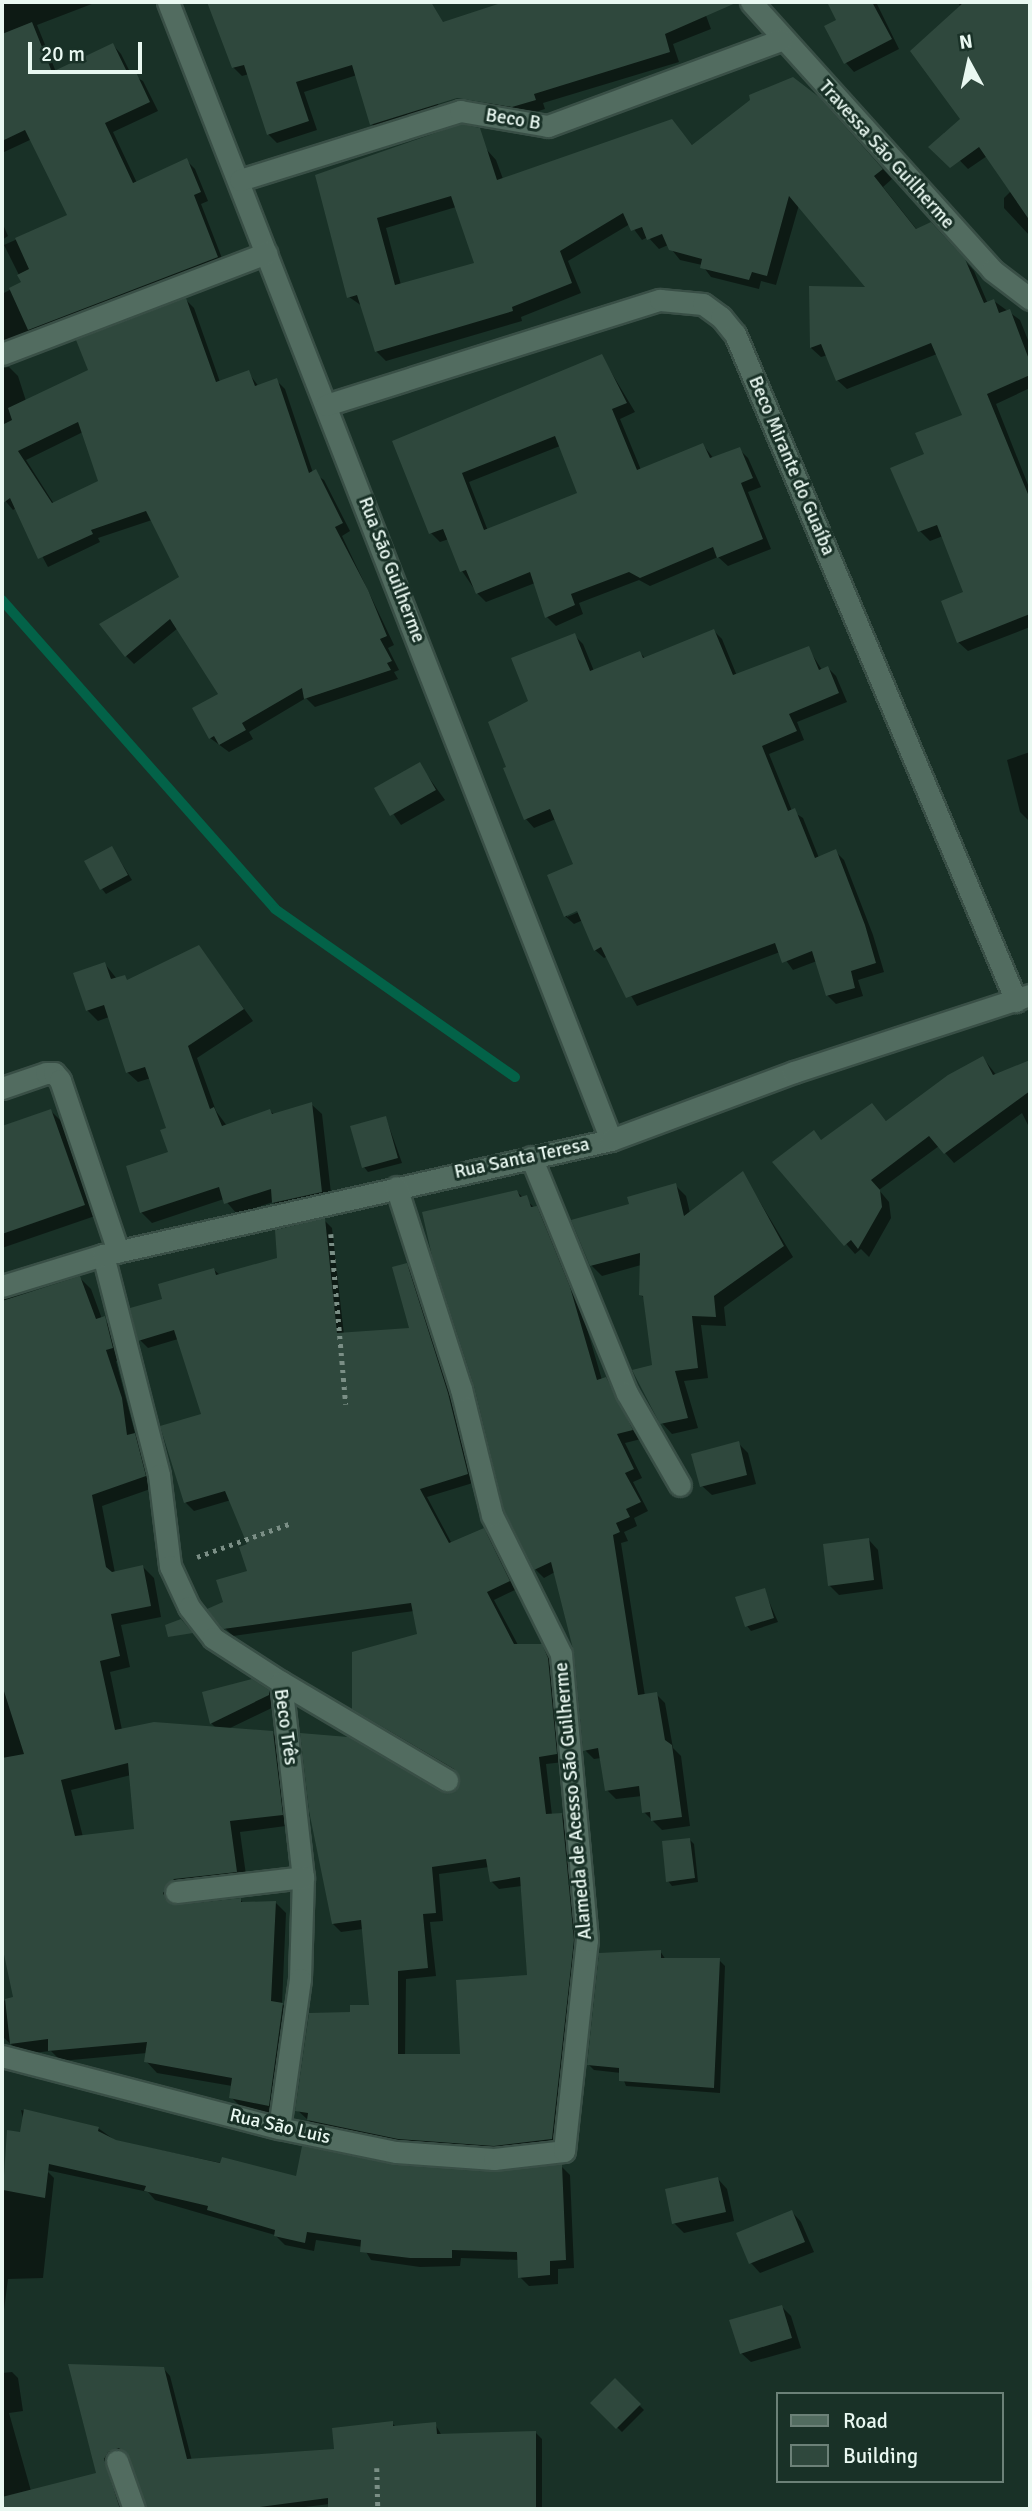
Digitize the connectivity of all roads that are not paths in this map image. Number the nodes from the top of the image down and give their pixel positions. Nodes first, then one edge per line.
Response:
1 (168, 2) edge
2 (751, 2) edge
3 (781, 40) junction
4 (240, 180) junction
5 (266, 253) junction
6 (1030, 299) edge
7 (2, 354) edge
8 (327, 405) junction
9 (1023, 998) edge
10 (2, 1088) edge
11 (611, 1140) junction
12 (531, 1157) junction
13 (396, 1187) junction
14 (111, 1253) junction
15 (2, 1286) edge
16 (680, 1485) dead end
17 (281, 1682) junction
18 (447, 1780) dead end
19 (303, 1877) junction
20 (176, 1892) dead end
21 (2, 2056) edge
22 (279, 2128) junction
23 (564, 2151) joint
24 (117, 2461) dead end
25 (134, 2509) edge

1 - 4 street, Rua São Guilherme
2 - 3 street, Travessa São Guilherme
3 - 4 street, Beco B
3 - 6 street, Travessa São Guilherme
4 - 5 street, Rua São Guilherme
5 - 7 street
5 - 8 street, Rua São Guilherme
8 - 9 street, Beco Mirante do Guaíba
8 - 11 street, Rua São Guilherme
9 - 11 street, Rua Santa Teresa
10 - 14 street, Beco Três
11 - 12 street, Rua Santa Teresa
12 - 13 street, Rua Santa Teresa
12 - 16 street
13 - 14 street, Rua Santa Teresa
13 - 23 street, Alameda de Acesso São Guilherme
14 - 15 street, Rua Santa Teresa
14 - 17 street, Beco Três
17 - 18 street
17 - 19 street, Beco Três
19 - 20 street
19 - 22 street, Beco Três
21 - 22 street, Rua São Luis
22 - 23 street, Rua São Luis
24 - 25 street

